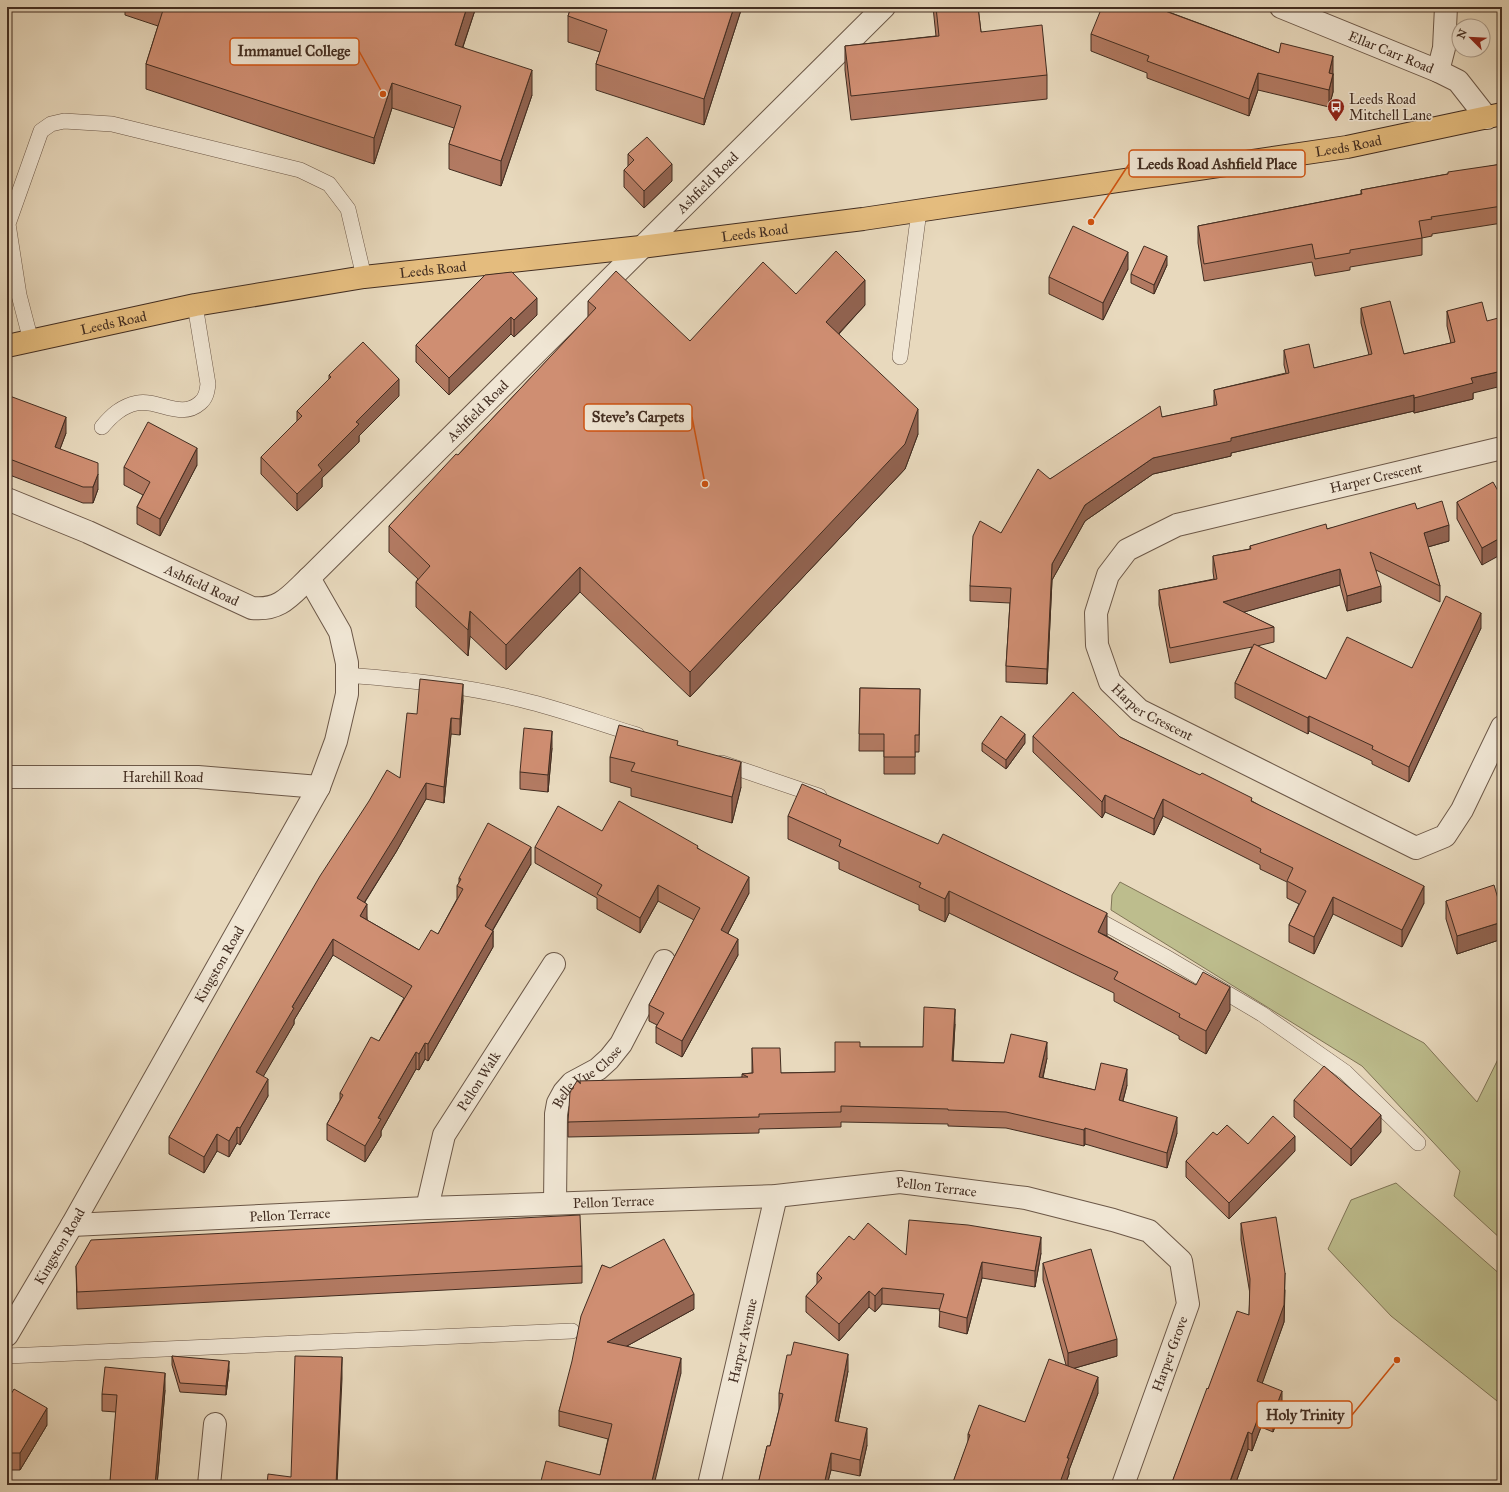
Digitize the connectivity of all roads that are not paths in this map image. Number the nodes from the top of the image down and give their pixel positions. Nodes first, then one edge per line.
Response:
1 (884, 7) edge
2 (1281, 7) edge
3 (1446, 7) edge
4 (1438, 71) junction
5 (1494, 116) edge
6 (919, 211) junction
7 (641, 247) junction
8 (364, 277) junction
9 (195, 306) junction
10 (31, 341) junction
11 (7, 346) edge
12 (900, 356) dead end
13 (102, 427) dead end
14 (1502, 448) edge
15 (7, 499) edge
16 (309, 578) junction
17 (347, 675) junction
18 (1502, 727) edge
19 (652, 740) edge
20 (711, 759) edge
21 (7, 777) edge
22 (319, 787) junction
23 (832, 801) edge
24 (1073, 907) edge
25 (664, 961) dead end
26 (554, 964) dead end
27 (1418, 1143) dead end
28 (776, 1196) junction
29 (555, 1204) junction
30 (427, 1208) junction
31 (72, 1225) junction
32 (1149, 1231) joint
33 (572, 1331) dead end
34 (7, 1335) edge
35 (7, 1356) edge
36 (215, 1424) dead end
37 (210, 1485) edge
38 (710, 1485) edge
39 (1123, 1485) edge

1 - 7 street, Ashfield Road
2 - 4 street, Ellar Carr Road
3 - 4 street
4 - 5 street, Ellar Carr Road
5 - 6 main road, Leeds Road
6 - 7 main road, Leeds Road
6 - 12 lane
7 - 8 main road, Leeds Road
7 - 16 street, Ashfield Road
8 - 9 main road, Leeds Road
8 - 10 lane
9 - 10 main road, Leeds Road
9 - 13 lane
10 - 11 main road, Leeds Road
14 - 18 street, Harper Crescent
15 - 16 street, Ashfield Road
16 - 17 street, Kingston Road
17 - 19 lane
17 - 22 street, Kingston Road
20 - 23 lane
21 - 22 street, Harehill Road
22 - 31 street, Kingston Road
24 - 27 lane
25 - 29 street, Belle Vue Close
26 - 30 street, Pellon Walk
28 - 29 street, Pellon Terrace
28 - 32 street, Pellon Terrace
28 - 38 street, Harper Avenue
29 - 30 street, Pellon Terrace
30 - 31 street, Pellon Terrace
31 - 34 street, Kingston Road
32 - 39 street, Harper Grove
33 - 35 lane
36 - 37 street

